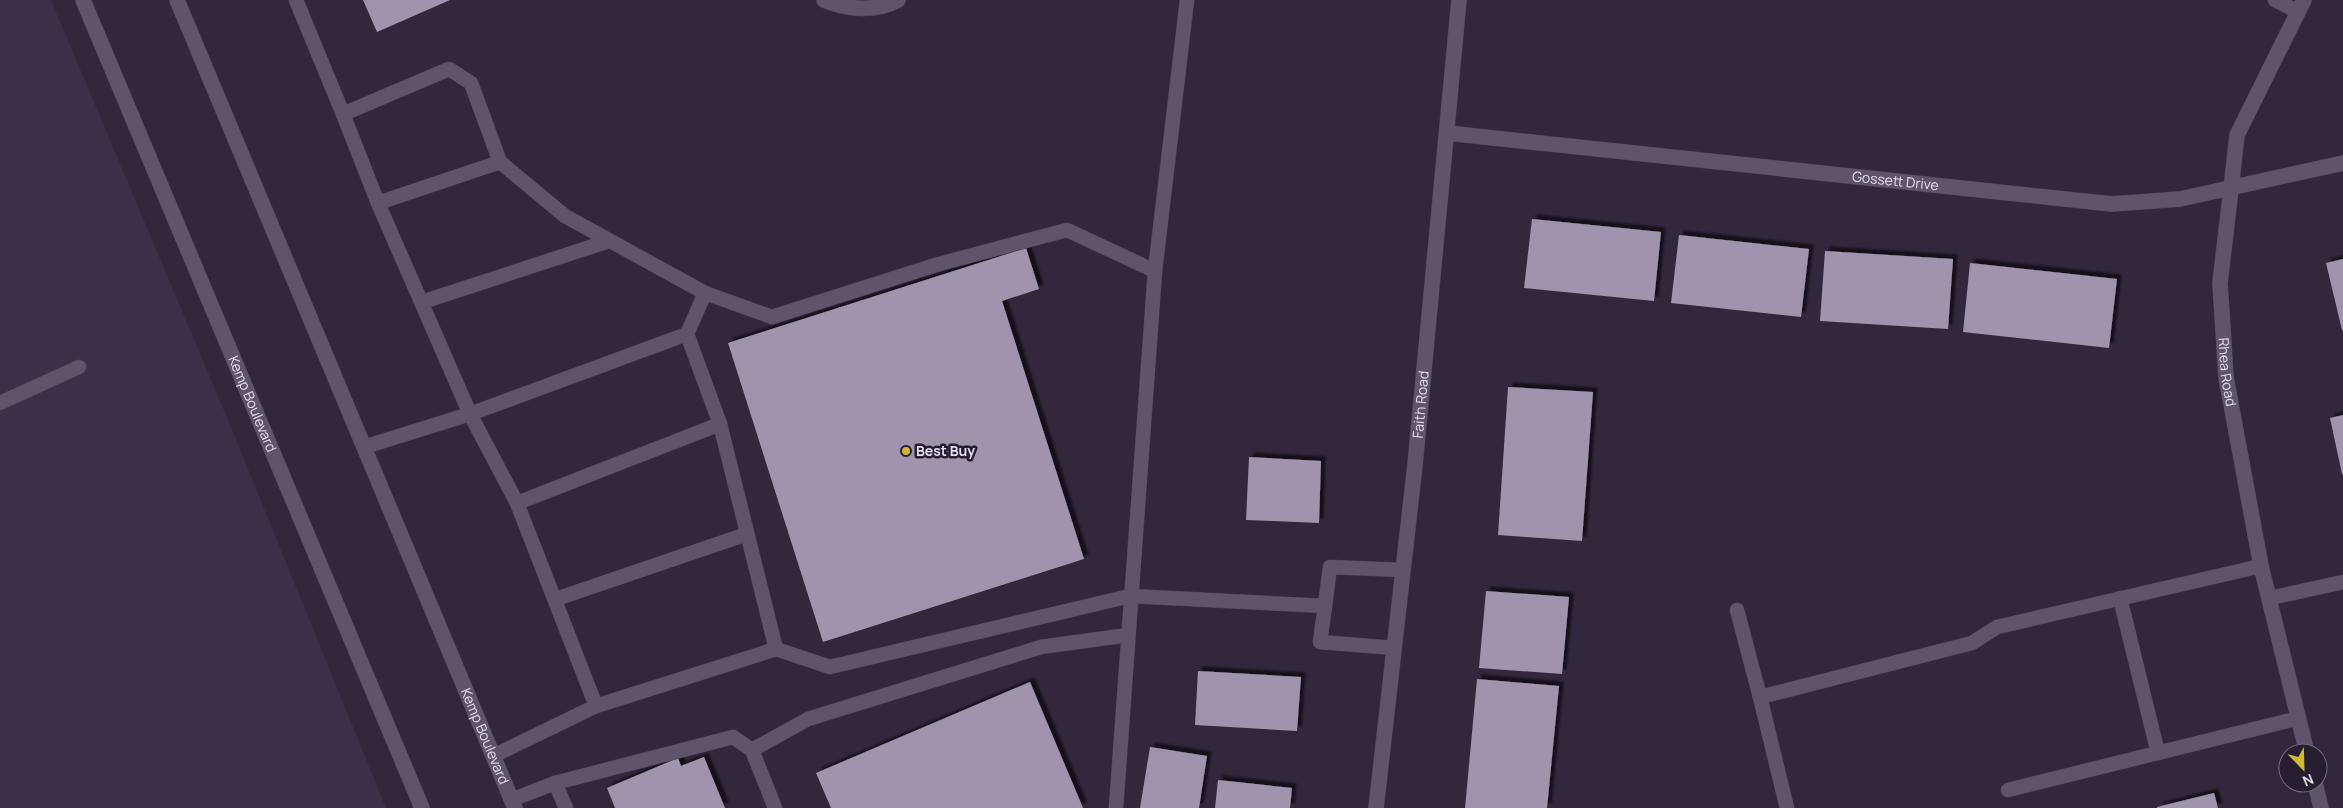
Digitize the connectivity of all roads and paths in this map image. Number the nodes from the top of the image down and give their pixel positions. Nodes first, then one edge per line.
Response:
1 (83, 0) edge
2 (177, 0) edge
3 (296, 0) edge
4 (824, 0) edge
5 (898, 0) edge
6 (1187, 0) edge
7 (1459, 0) edge
8 (2275, 0) edge
9 (2300, 6) edge
10 (343, 114) junction
11 (1447, 133) junction
12 (500, 162) junction
13 (2343, 164) edge
14 (2230, 189) junction
15 (378, 203) junction
16 (609, 241) junction
17 (1155, 271) junction
18 (704, 293) junction
19 (422, 302) junction
20 (687, 334) junction
21 (79, 367) dead end
22 (0, 403) edge
23 (470, 414) junction
24 (720, 424) junction
25 (364, 447) junction
26 (517, 503) junction
27 (747, 534) junction
28 (2261, 566) junction
29 (1403, 570) junction
30 (2343, 582) edge
31 (1130, 596) junction
32 (2120, 598) junction
33 (2270, 598) junction
34 (556, 599) junction
35 (1325, 606) junction
36 (1737, 610) dead end
37 (1128, 635) junction
38 (1394, 648) junction
39 (776, 649) junction
40 (1760, 698) junction
41 (596, 706) junction
42 (2299, 718) junction
43 (2305, 743) edge
44 (752, 750) junction
45 (2158, 754) junction
46 (493, 756) junction
47 (555, 783) junction
48 (2008, 790) dead end
49 (2317, 793) edge
50 (513, 804) edge
51 (422, 808) edge
52 (566, 808) edge
53 (775, 808) edge
54 (1116, 808) edge
55 (1376, 808) edge
56 (1787, 808) edge
57 (2321, 808) edge

1 - 51 street, Kemp Boulevard
2 - 25 street, Kemp Boulevard
3 - 10 lane
4 - 5 street
6 - 17 lane
7 - 11 street, Faith Road
8 - 9 lane
9 - 14 street, Rhea Road
10 - 12 lane
10 - 15 lane
11 - 14 street, Gossett Drive
11 - 29 street, Faith Road
12 - 15 lane
12 - 16 lane
13 - 14 street, Gossett Drive
14 - 28 street, Rhea Road
15 - 19 lane
16 - 18 lane
16 - 19 lane
17 - 18 lane
17 - 31 lane
18 - 20 lane
19 - 23 lane
20 - 23 lane
20 - 24 lane
21 - 22 lane
23 - 25 lane
23 - 26 lane
24 - 26 lane
24 - 27 lane
25 - 46 street, Kemp Boulevard
26 - 34 lane
27 - 34 lane
27 - 39 lane
28 - 32 lane
28 - 33 street, Rhea Road
29 - 35 lane
29 - 38 street, Faith Road
30 - 33 lane
31 - 35 lane
31 - 37 lane
31 - 39 lane
32 - 40 lane
32 - 45 lane
33 - 42 street, Rhea Road
34 - 41 lane
35 - 38 lane
36 - 40 lane
37 - 44 lane
37 - 54 lane
38 - 55 street, Faith Road
39 - 41 lane
40 - 56 lane
41 - 46 lane
42 - 43 street, Rhea Road
42 - 45 lane
44 - 47 lane
44 - 53 lane
45 - 48 lane
46 - 50 street, Kemp Boulevard
47 - 50 lane
47 - 52 lane
49 - 57 street

